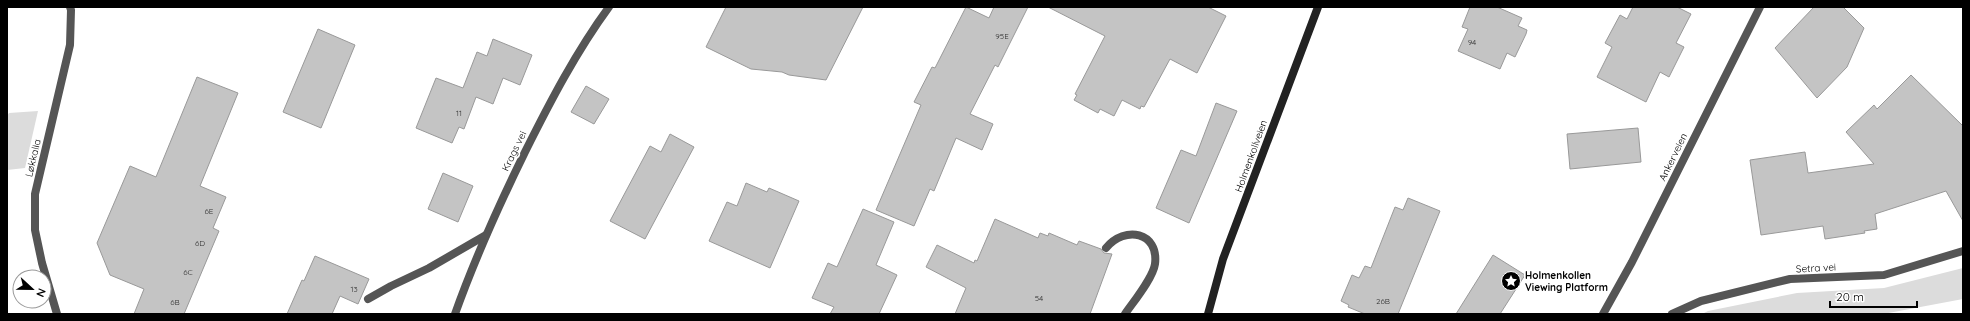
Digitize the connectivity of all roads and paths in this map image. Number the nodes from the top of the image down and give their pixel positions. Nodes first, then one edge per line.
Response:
1 (70, 7) edge
2 (609, 7) edge
3 (1318, 7) edge
4 (1760, 7) edge
5 (486, 235) junction
6 (1106, 248) dead end
7 (1963, 251) edge
8 (368, 299) dead end
9 (57, 314) edge
10 (455, 314) edge
11 (1125, 314) edge
12 (1208, 314) edge
13 (1603, 314) edge
14 (1672, 314) edge

1 - 9 street, Løkkalia
2 - 5 street, Krags vei
3 - 12 main road, Holmenkollveien
4 - 13 street, Ankerveien
5 - 8 street
5 - 10 street, Krags vei
6 - 11 street
7 - 14 street, Setra vei

